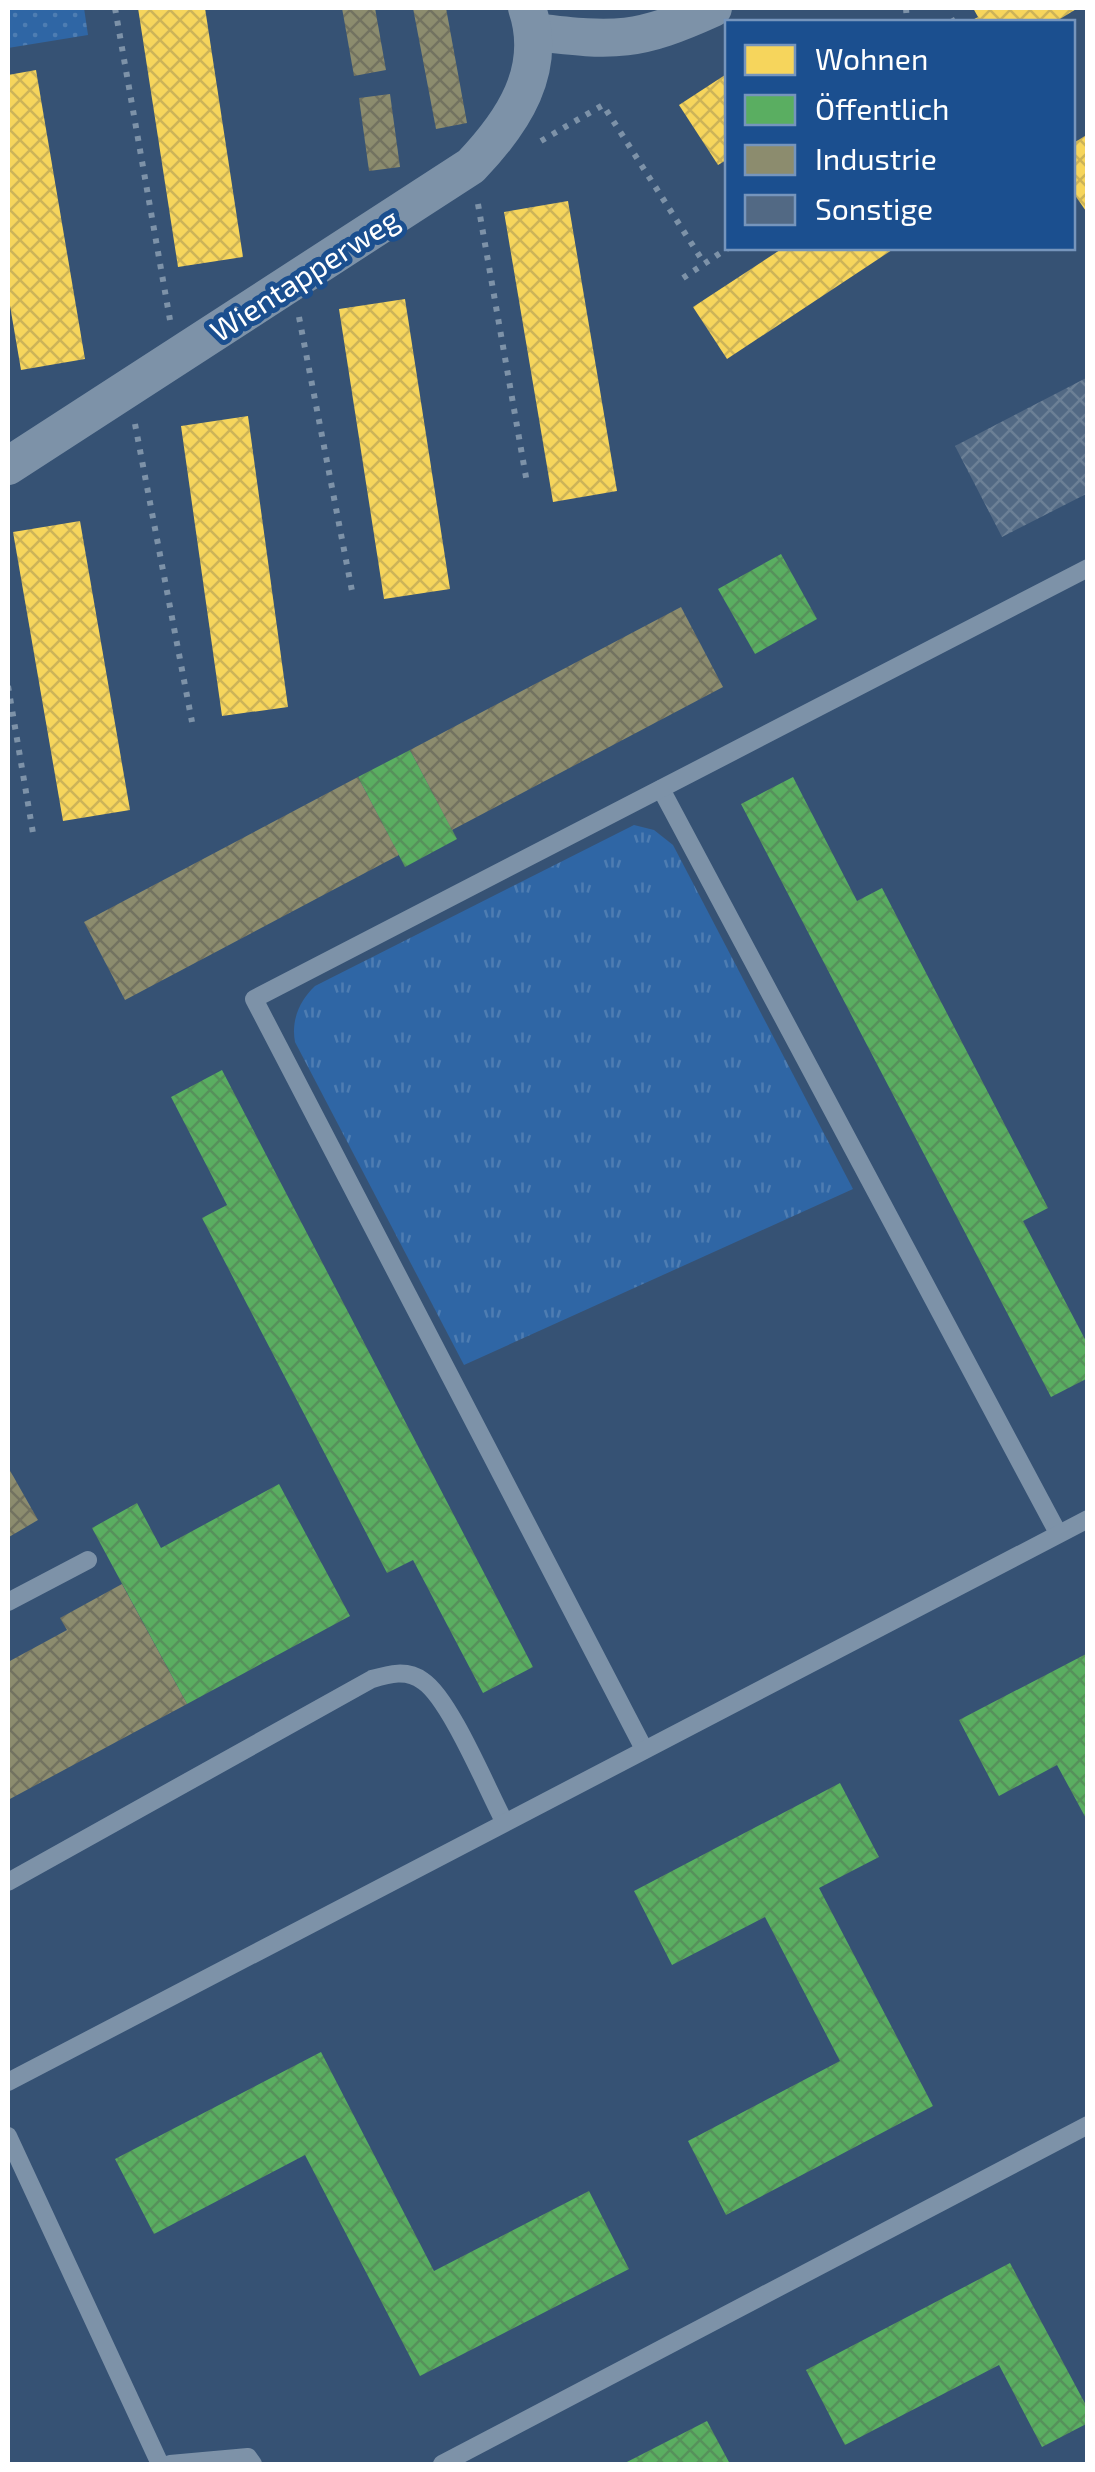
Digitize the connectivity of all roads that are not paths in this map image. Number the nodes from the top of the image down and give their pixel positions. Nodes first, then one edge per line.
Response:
1 (713, 8) edge
2 (531, 20) edge
3 (8, 466) edge
4 (1088, 568) edge
5 (661, 788) junction
6 (1088, 1519) edge
7 (1058, 1532) junction
8 (88, 1560) dead end
9 (8, 1602) edge
10 (644, 1749) junction
11 (504, 1822) junction
12 (8, 1882) edge
13 (8, 2082) edge
14 (1088, 2126) edge
15 (8, 2136) edge
16 (160, 2464) edge
17 (170, 2464) edge
18 (252, 2464) edge
19 (442, 2464) edge

1 - 2 street, Wientapperweg
2 - 3 street, Wientapperweg
4 - 5 lane
5 - 7 lane
5 - 10 lane
6 - 7 lane
7 - 10 lane
8 - 9 lane
10 - 11 lane
11 - 12 lane
11 - 13 lane
14 - 19 lane
15 - 16 lane
17 - 18 lane

